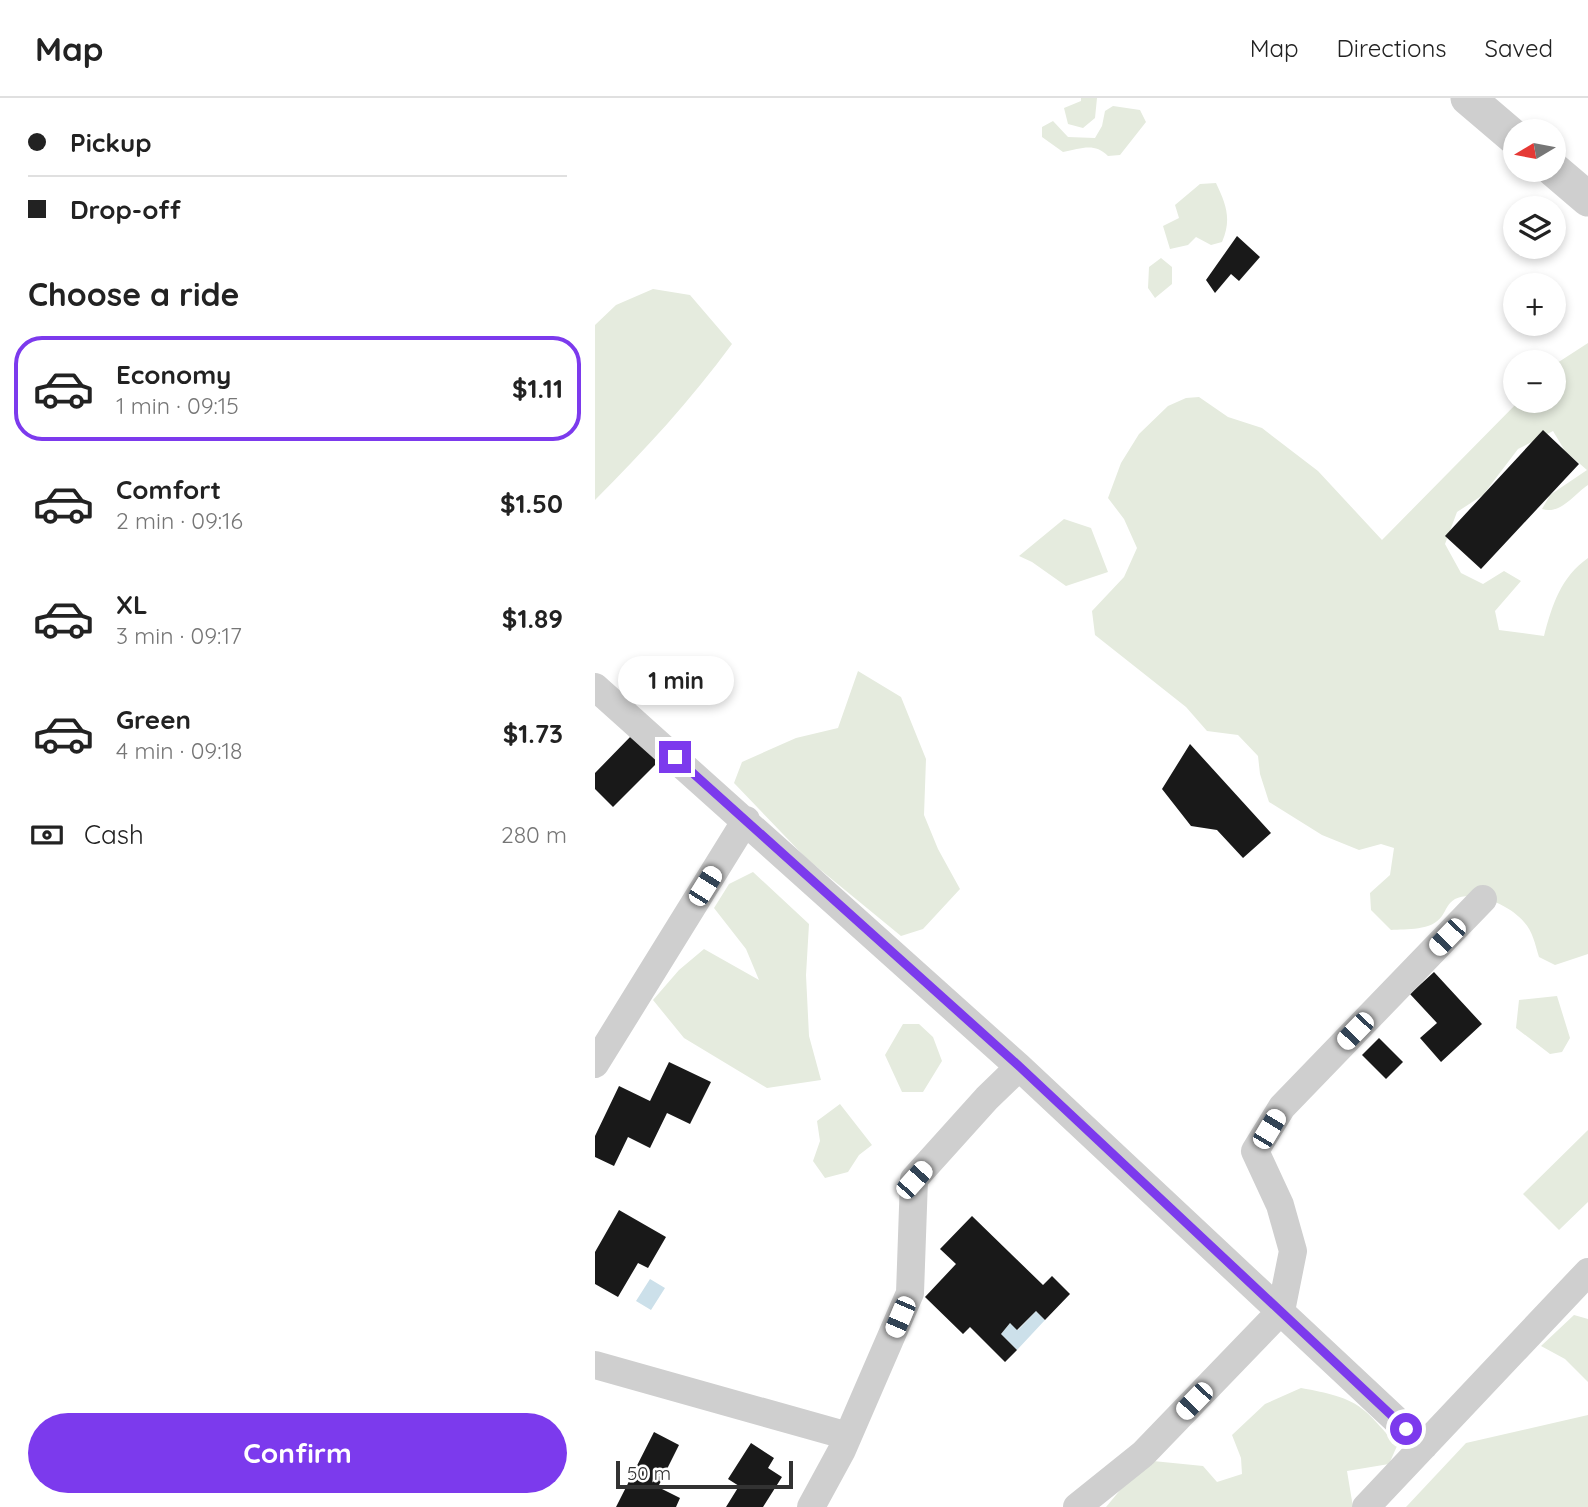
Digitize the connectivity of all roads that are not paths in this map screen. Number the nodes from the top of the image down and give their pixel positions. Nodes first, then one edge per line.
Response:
1 (1468, 98) edge
2 (1503, 128) edge
3 (1566, 180) edge
4 (1588, 199) edge
5 (595, 687) edge
6 (746, 820) junction
7 (1483, 899) dead end
8 (595, 1064) edge
9 (1020, 1067) junction
10 (1588, 1272) edge
11 (1280, 1311) junction
12 (595, 1365) edge
13 (848, 1436) junction
14 (1424, 1446) junction
15 (811, 1507) edge
16 (1077, 1507) edge
17 (1366, 1507) edge

1 - 2 street
3 - 4 street
5 - 6 street
6 - 8 street
6 - 9 street
7 - 11 street
9 - 11 street
9 - 13 street
10 - 14 street
11 - 14 street
11 - 16 street
12 - 13 street
13 - 15 street
14 - 17 street

